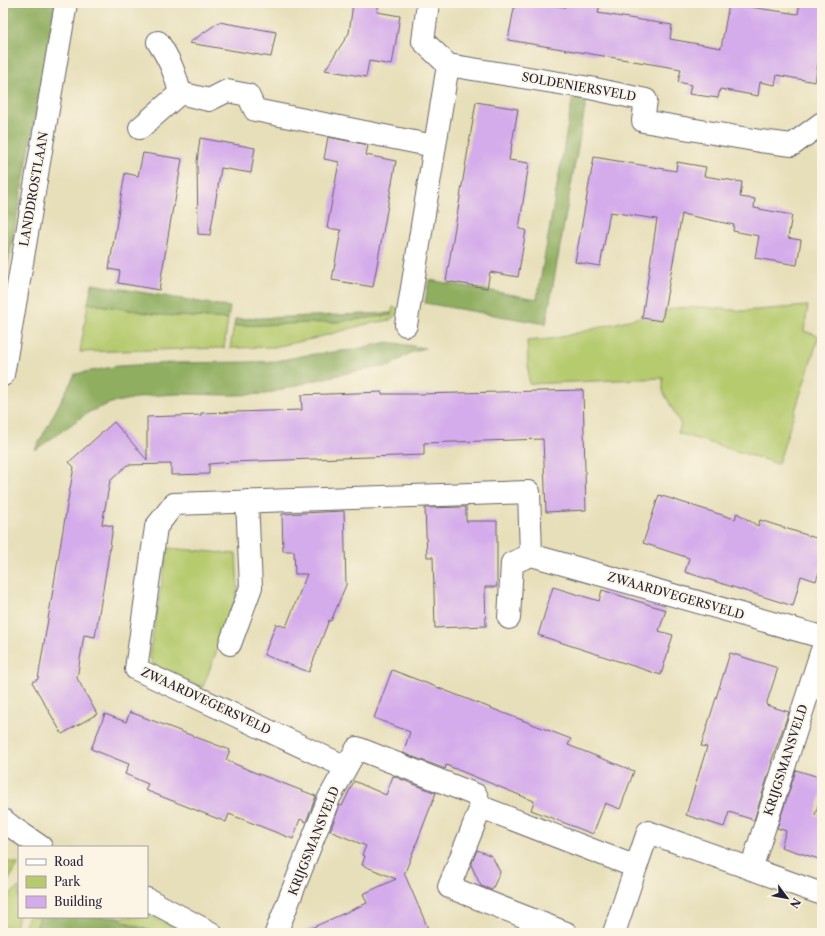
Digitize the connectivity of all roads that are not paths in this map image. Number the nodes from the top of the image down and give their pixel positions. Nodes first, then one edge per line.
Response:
1 (66, 3) edge
2 (428, 3) edge
3 (158, 42) dead end
4 (448, 65) junction
5 (180, 93) junction
6 (822, 123) edge
7 (140, 128) dead end
8 (434, 146) junction
9 (406, 325) dead end
10 (3, 375) edge
11 (247, 501) junction
12 (531, 555) junction
13 (509, 618) dead end
14 (822, 637) edge
15 (230, 644) dead end
16 (822, 650) edge
17 (346, 767) junction
18 (481, 807) junction
19 (3, 820) edge
20 (40, 846) edge
21 (636, 867) junction
22 (751, 869) junction
23 (822, 894) edge
24 (148, 900) edge
25 (211, 933) edge
26 (276, 933) edge
27 (566, 933) edge
28 (614, 933) edge

1 - 10 street, LANDDROSTLAAN
2 - 4 street
3 - 5 street
4 - 6 street, SOLDENIERSVELD
4 - 8 street
5 - 7 street
5 - 8 street
8 - 9 street
11 - 12 street, ZWAARDVEGERSVELD
11 - 15 street
11 - 17 street, ZWAARDVEGERSVELD
12 - 13 street
12 - 14 street, ZWAARDVEGERSVELD
16 - 22 street, KRIJGSMANSVELD
17 - 18 street, KRIJGSMANSVELD
17 - 26 street, KRIJGSMANSVELD
18 - 21 street
18 - 27 street
19 - 20 street
21 - 22 street
21 - 28 street
22 - 23 street
24 - 25 street

